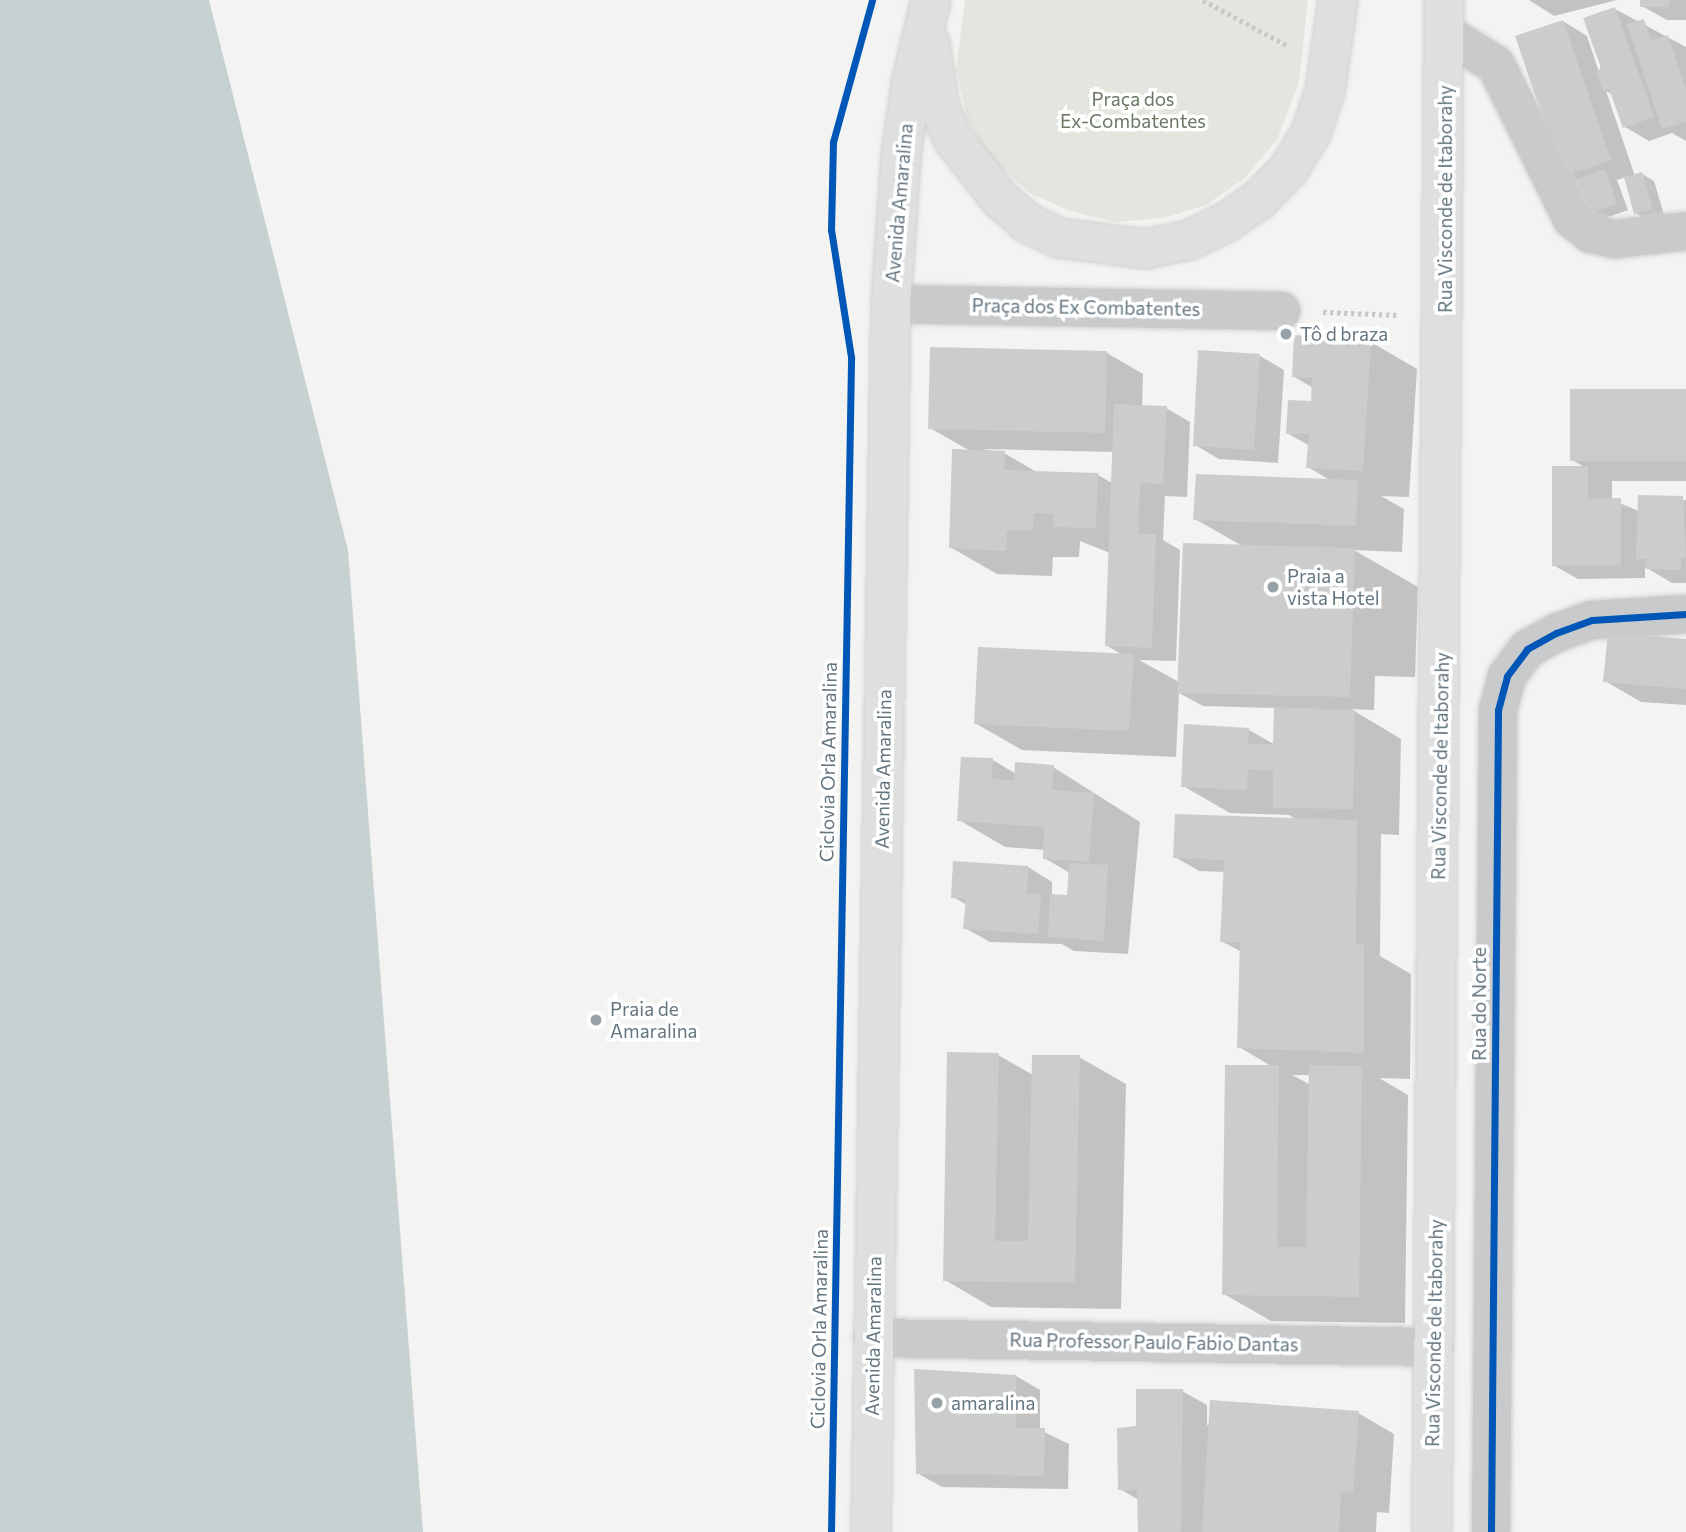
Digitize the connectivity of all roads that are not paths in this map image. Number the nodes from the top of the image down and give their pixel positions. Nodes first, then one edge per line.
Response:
1 (1338, 0) edge
2 (930, 5) edge
3 (1444, 16) edge
4 (1686, 231) edge
5 (891, 303) junction
6 (1281, 311) road end
7 (1686, 614) edge
8 (873, 1338) junction
9 (1434, 1347) junction
10 (871, 1532) edge
11 (1432, 1532) edge
12 (1491, 1532) edge

1 - 2 main road
2 - 5 main road, Avenida Amaralina
3 - 4 street
3 - 9 main road, Rua Visconde de Itaborahy
5 - 6 street, Praça dos Ex Combatentes
5 - 8 main road, Avenida Amaralina
7 - 12 street, Rua do Norte
8 - 9 street, Rua Professor Paulo Fabio Dantas
8 - 10 main road, Avenida Amaralina
9 - 11 main road, Rua Visconde de Itaborahy

